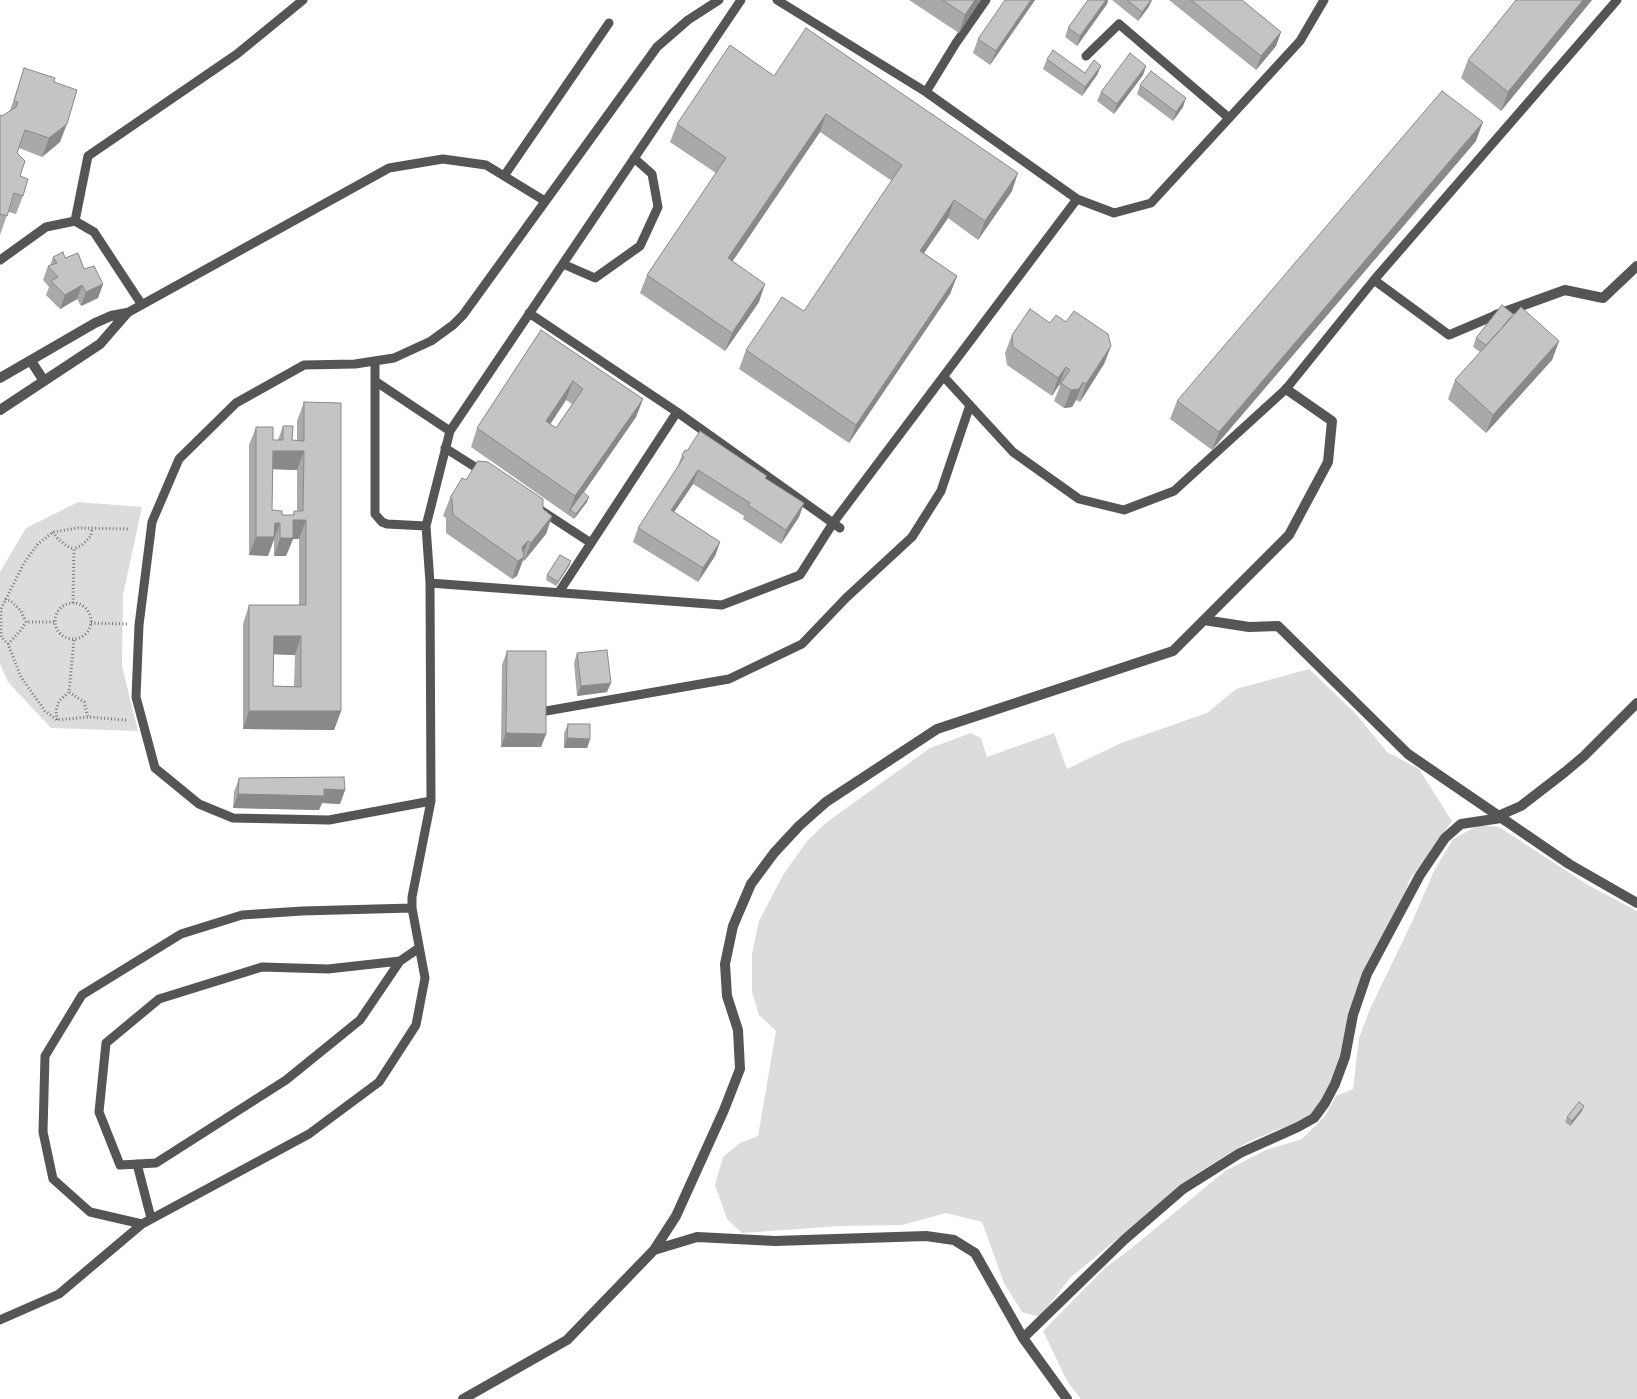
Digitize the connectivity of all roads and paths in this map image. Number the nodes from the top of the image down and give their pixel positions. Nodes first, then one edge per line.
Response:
1 (303, 0) edge
2 (719, 0) edge
3 (741, 0) edge
4 (777, 0) edge
5 (986, 0) edge
6 (1324, 0) edge
7 (1618, 0) edge
8 (609, 23) dead end
9 (1086, 56) dead end
10 (926, 92) junction
11 (1229, 118) junction
12 (634, 158) junction
13 (504, 176) junction
14 (1077, 199) junction
15 (545, 201) junction
16 (74, 221) junction
17 (0, 260) edge
18 (563, 264) junction
19 (1637, 266) edge
20 (1374, 280) junction
21 (142, 305) junction
22 (127, 313) junction
23 (529, 313) junction
24 (1496, 316) joint
25 (31, 361) junction
26 (375, 362) junction
27 (944, 377) junction
28 (0, 378) edge
29 (44, 381) junction
30 (375, 381) junction
31 (1286, 389) junction
32 (970, 405) junction
33 (0, 410) edge
34 (677, 412) junction
35 (450, 431) junction
36 (445, 448) junction
37 (494, 479) edge
38 (535, 506) edge
39 (426, 526) junction
40 (836, 526) junction
41 (92, 528) junction
42 (130, 529) dead end
43 (54, 532) junction
44 (591, 543) junction
45 (74, 549) junction
46 (430, 584) junction
47 (559, 592) junction
48 (5, 599) junction
49 (73, 603) junction
50 (1204, 620) junction
51 (26, 622) junction
52 (55, 622) junction
53 (91, 623) junction
54 (139, 625) junction
55 (74, 640) junction
56 (8, 644) junction
57 (69, 692) junction
58 (1637, 703) edge
59 (546, 712) edge
60 (88, 718) junction
61 (57, 720) junction
62 (126, 720) dead end
63 (431, 801) junction
64 (1499, 817) junction
65 (1637, 903) edge
66 (412, 908) junction
67 (420, 948) junction
68 (400, 961) junction
69 (137, 1164) junction
70 (151, 1218) junction
71 (142, 1224) junction
72 (654, 1250) junction
73 (0, 1320) edge
74 (1023, 1338) junction
75 (463, 1399) edge
76 (1067, 1399) edge

1 - 16 lane
2 - 15 lane
3 - 12 lane
4 - 10 lane
5 - 10 lane
6 - 11 lane
7 - 20 lane
8 - 13 lane
9 - 11 lane
10 - 14 lane
11 - 14 lane
12 - 18 lane
12 - 18 lane
13 - 15 lane
13 - 21 lane
14 - 27 lane
15 - 26 lane
16 - 17 lane
16 - 21 lane
18 - 23 lane
19 - 24 street
20 - 24 lane
20 - 31 lane
21 - 22 lane
22 - 25 street
22 - 29 street
23 - 34 lane
23 - 35 lane
25 - 28 street
25 - 29 street
26 - 30 lane
26 - 54 lane
27 - 32 lane
27 - 40 lane
29 - 33 street
30 - 35 lane
30 - 39 lane
31 - 32 lane
31 - 50 street
32 - 59 lane
34 - 40 lane
34 - 44 lane
35 - 36 lane
36 - 37 lane
36 - 39 lane
38 - 44 lane
39 - 46 lane
40 - 47 lane
41 - 42 path
41 - 43 path
41 - 45 path
43 - 45 path
43 - 48 path
44 - 47 lane
45 - 49 path
46 - 47 lane
46 - 63 lane
48 - 51 path
48 - 56 path
49 - 52 path
49 - 53 path
50 - 64 street
50 - 72 street
51 - 52 path
51 - 56 path
52 - 55 path
53 - 54 path
53 - 55 path
54 - 63 lane
55 - 57 path
56 - 61 path
57 - 60 path
57 - 61 path
58 - 64 street
60 - 61 path
60 - 62 path
63 - 66 lane
64 - 65 street
64 - 74 street
66 - 67 lane
66 - 71 lane
67 - 68 lane
67 - 70 lane
68 - 69 lane
68 - 69 lane
69 - 70 lane
70 - 71 lane
71 - 73 lane
72 - 74 street
72 - 75 street
74 - 76 street

